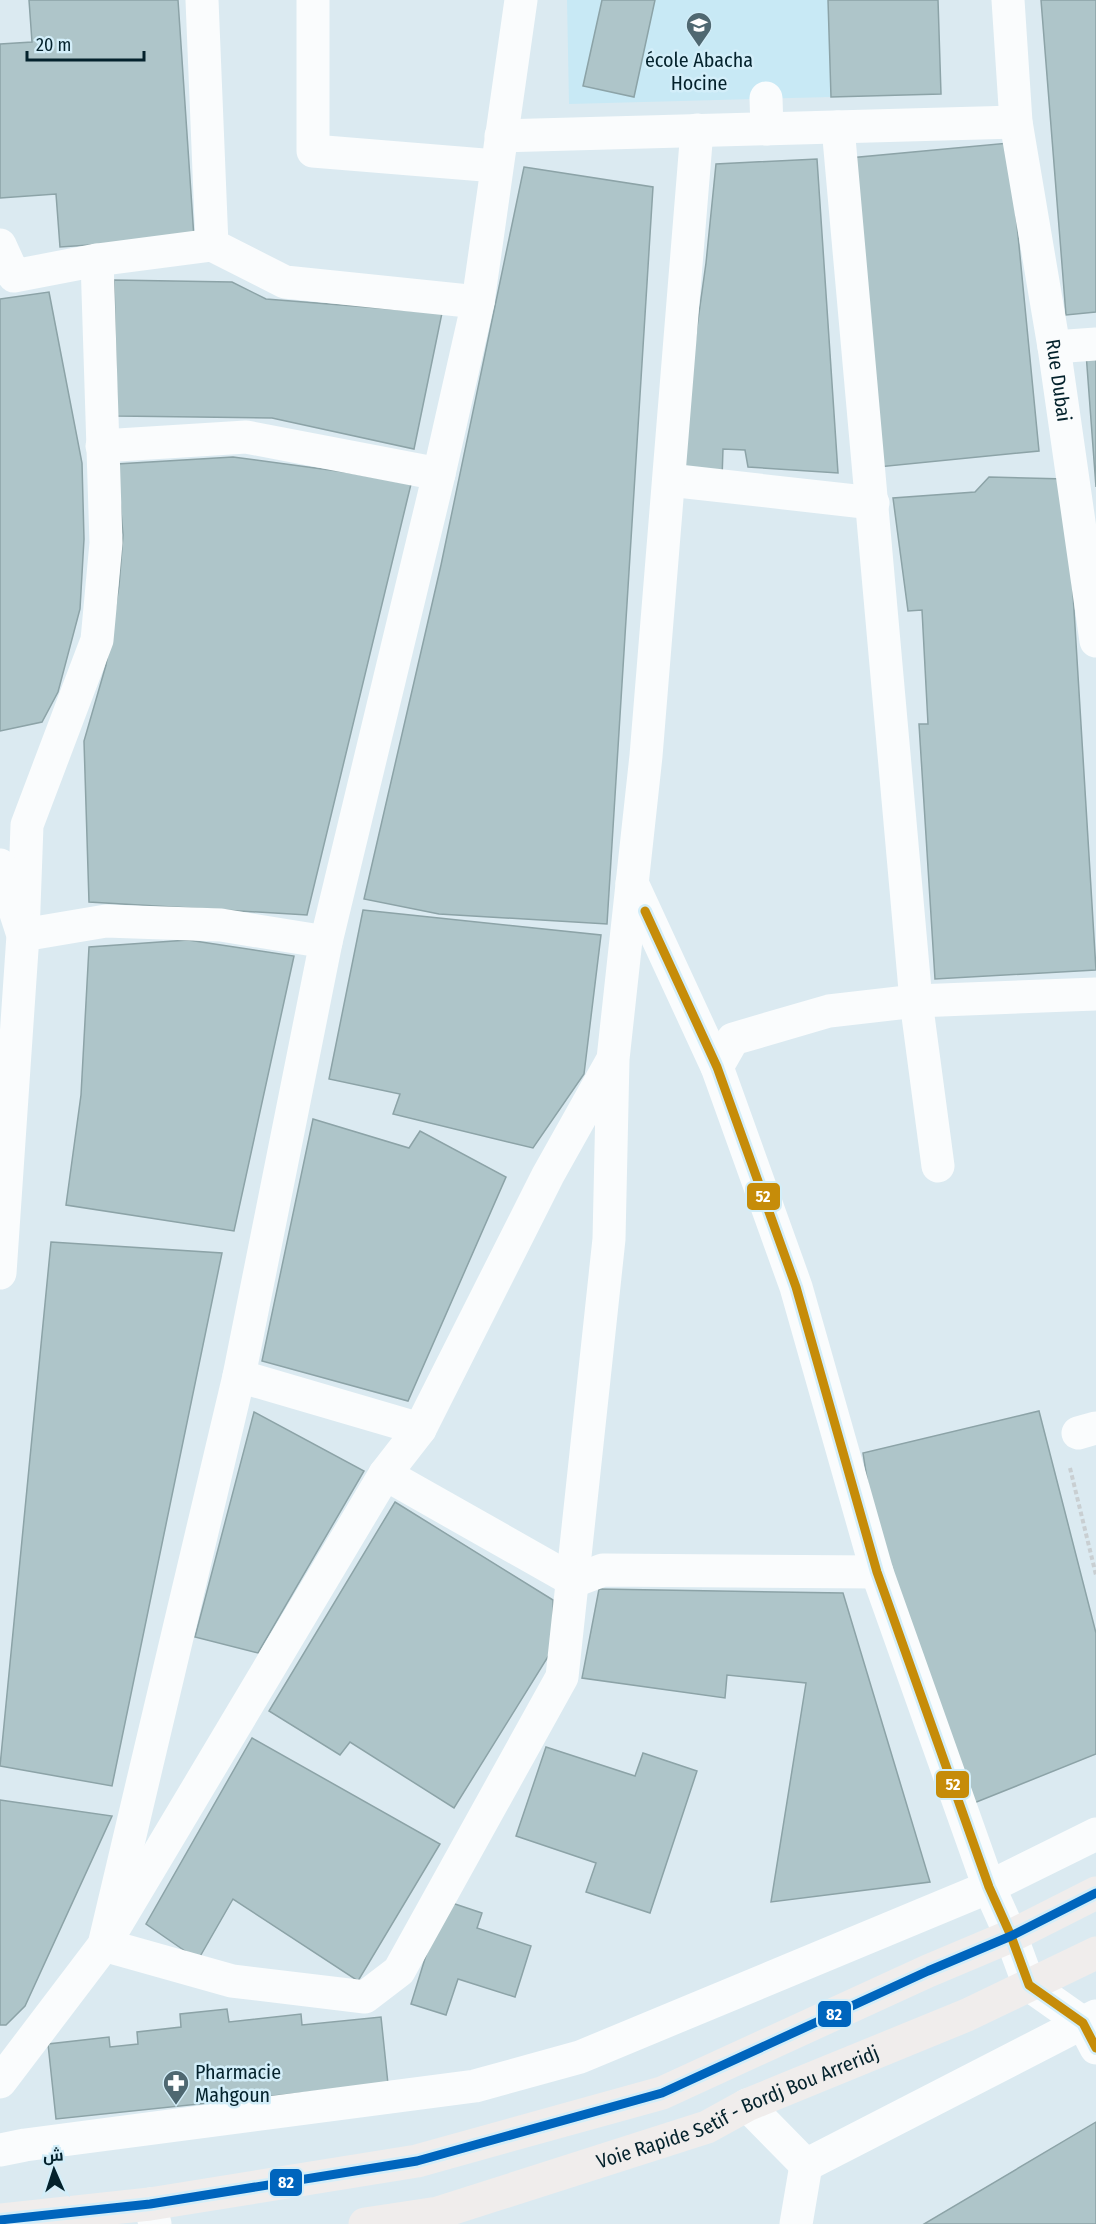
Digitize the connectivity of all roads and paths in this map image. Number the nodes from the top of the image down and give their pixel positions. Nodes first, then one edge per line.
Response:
1 (202, 0) edge
2 (313, 0) edge
3 (521, 0) edge
4 (1008, 0) edge
5 (1016, 122) junction
6 (838, 127) junction
7 (697, 130) junction
8 (499, 151) junction
9 (0, 245) edge
10 (212, 245) junction
11 (97, 260) junction
12 (7, 278) edge
13 (478, 302) junction
14 (1096, 344) edge
15 (1054, 346) junction
16 (102, 446) junction
17 (439, 474) junction
18 (669, 480) junction
19 (873, 503) junction
20 (1096, 641) edge
21 (0, 865) edge
22 (632, 884) junction
23 (23, 935) junction
24 (326, 942) junction
25 (1096, 994) edge
26 (916, 1001) junction
27 (613, 1059) junction
28 (717, 1066) junction
29 (938, 1166) dead end
30 (0, 1273) edge
31 (239, 1376) junction
32 (420, 1430) junction
33 (1087, 1431) edge
34 (386, 1474) junction
35 (877, 1572) junction
36 (1096, 1575) edge
37 (574, 1581) junction
38 (1096, 1834) edge
39 (989, 1887) junction
40 (1096, 1893) edge
41 (1011, 1936) junction
42 (104, 1945) junction
43 (1096, 1953) edge
44 (1029, 1985) junction
45 (1092, 2029) edge
46 (0, 2082) edge
47 (747, 2105) junction
48 (0, 2150) edge
49 (806, 2165) junction
50 (152, 2214) edge
51 (440, 2218) edge
52 (0, 2220) edge
53 (365, 2224) edge
54 (796, 2224) edge

1 - 10 street
2 - 8 street
3 - 8 street
4 - 5 street, Rue Dubai
5 - 6 street
5 - 15 street, Rue Dubai
6 - 7 street
6 - 19 street
7 - 8 street
7 - 18 street
8 - 13 street
9 - 12 street
10 - 11 street
10 - 13 street
11 - 12 street
11 - 16 street
13 - 17 street
14 - 15 street
15 - 20 street, Rue Dubai
16 - 17 street
16 - 23 street
17 - 24 street
18 - 19 street
18 - 22 street
19 - 26 street
21 - 23 street
22 - 27 street
22 - 28 street
23 - 24 street
23 - 30 street
24 - 31 street
25 - 26 street
26 - 28 street
26 - 29 street
27 - 32 street
27 - 37 street
28 - 35 street
31 - 32 street
31 - 42 street
32 - 34 street
33 - 36 path
34 - 37 street
34 - 42 street
35 - 37 street
35 - 39 street
37 - 42 street
38 - 39 street
39 - 41 street
39 - 48 street
40 - 41 highway
41 - 44 street
41 - 50 highway
42 - 46 street
43 - 44 highway, Voie Rapide Setif - Bordj Bou Arreridj
44 - 45 street
44 - 47 highway, Voie Rapide Setif - Bordj Bou Arreridj
45 - 49 street
47 - 49 street
47 - 51 highway, Voie Rapide Setif - Bordj Bou Arreridj
49 - 54 street
50 - 52 highway
51 - 53 highway, Voie Rapide Setif - Bordj Bou Arreridj

